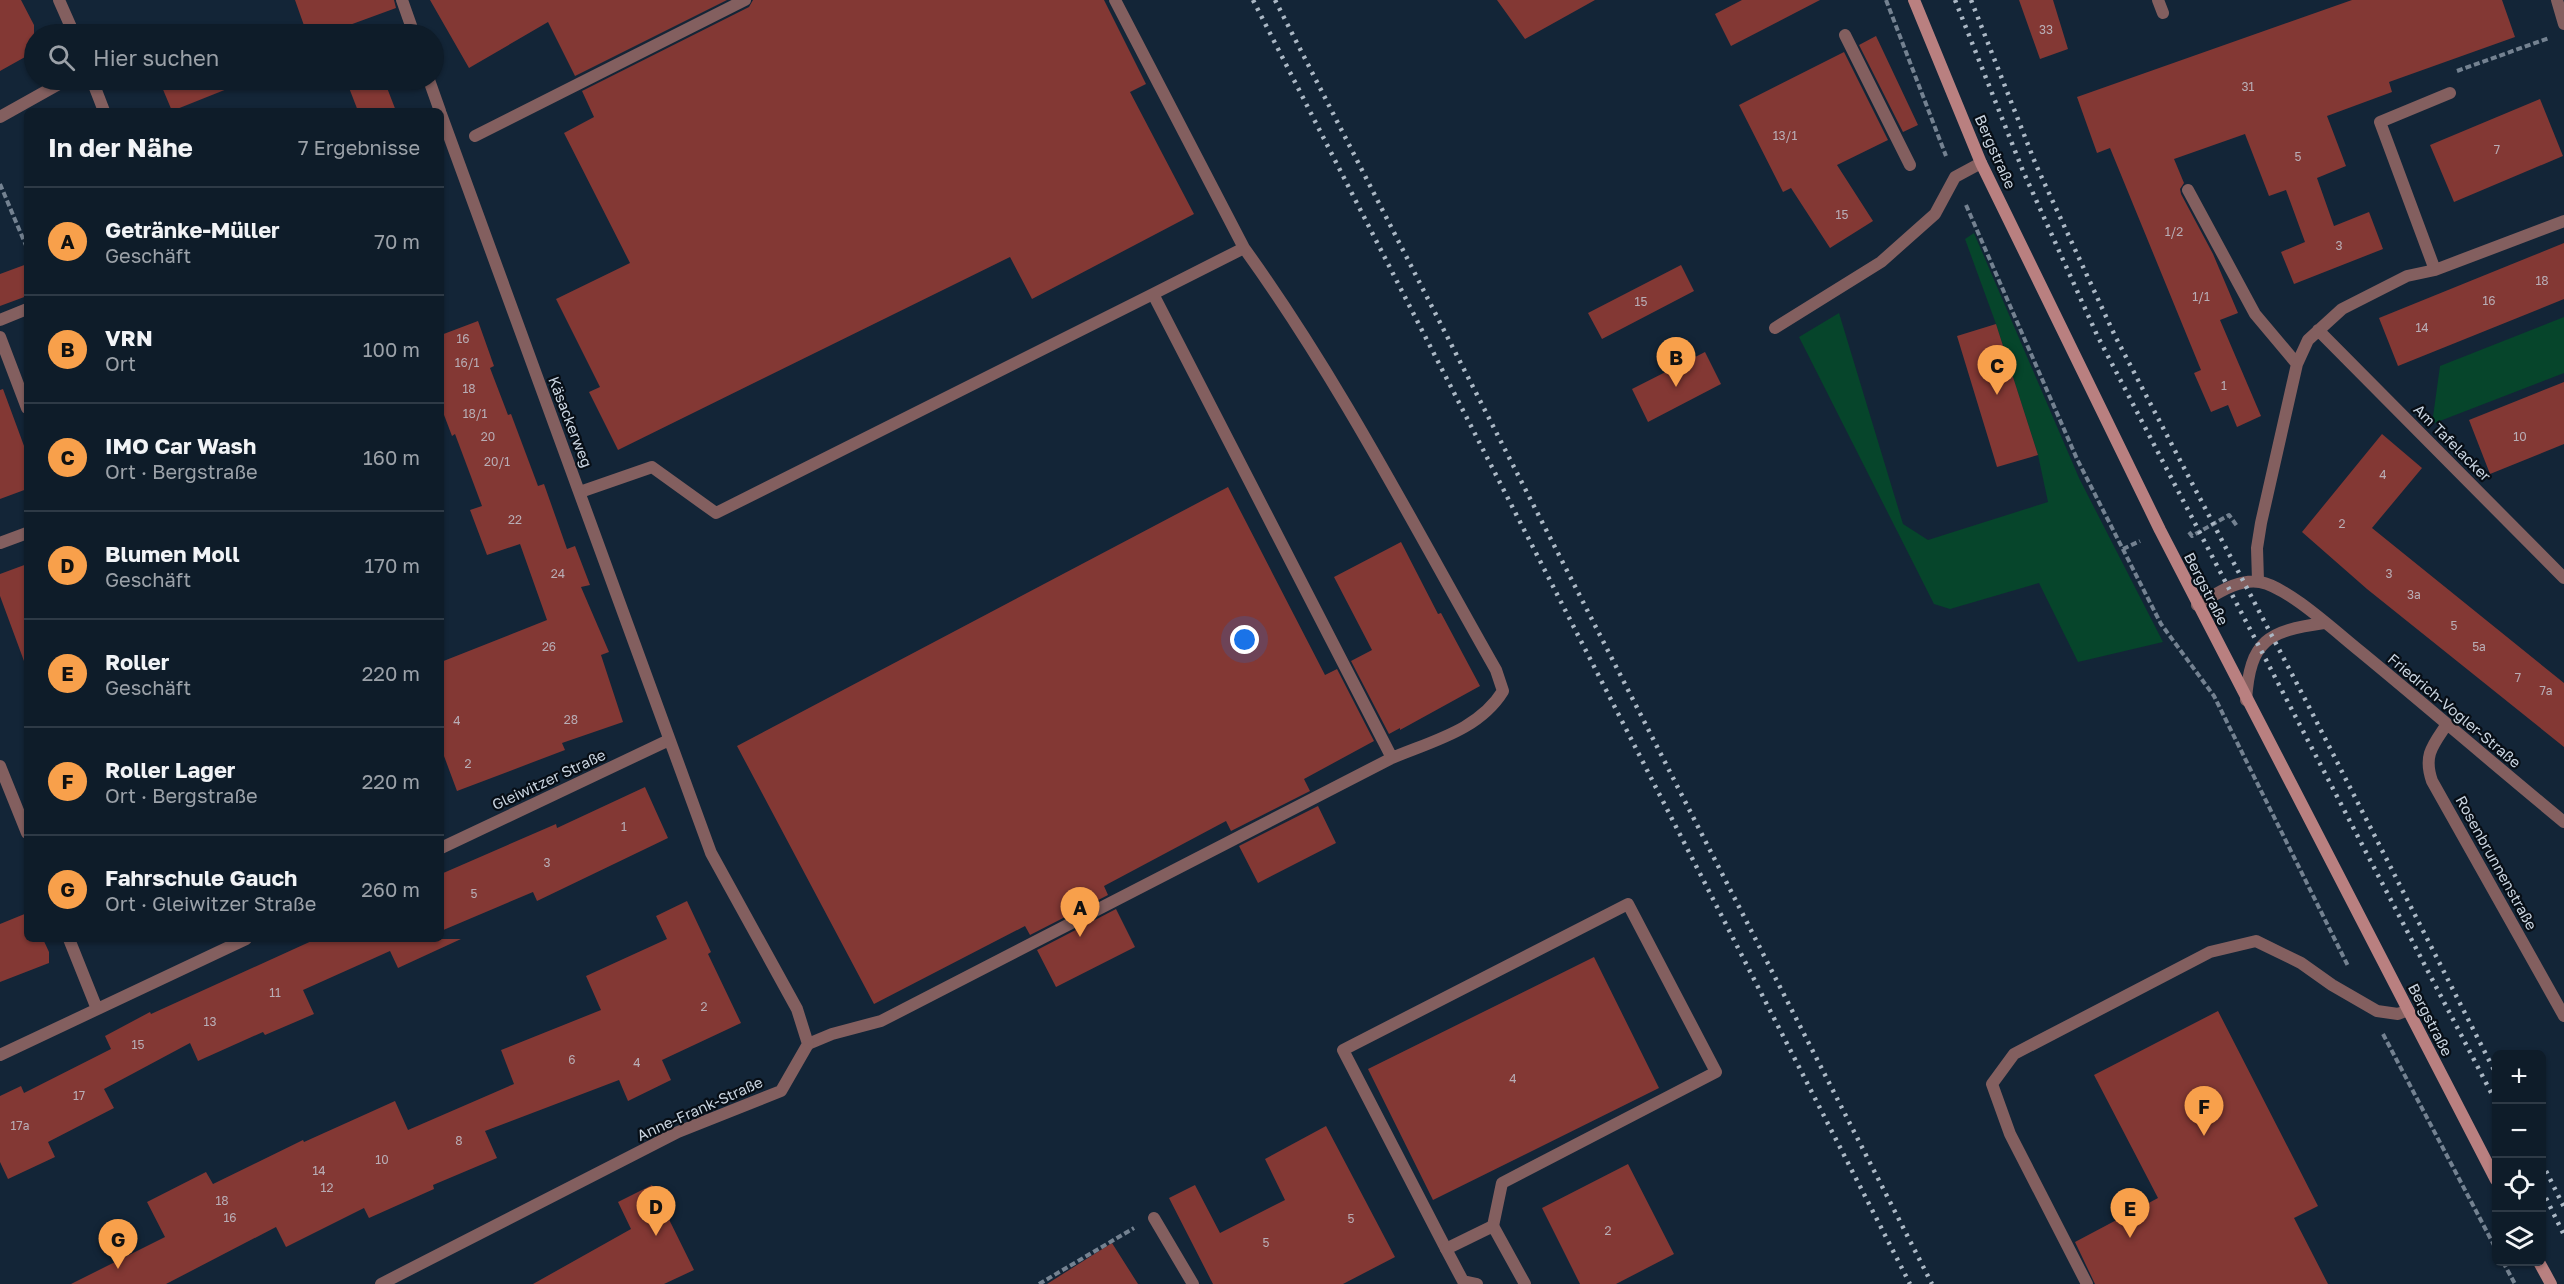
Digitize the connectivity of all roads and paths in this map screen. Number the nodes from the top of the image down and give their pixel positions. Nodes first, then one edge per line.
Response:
1 (59, 0) edge
2 (402, 0) edge
3 (745, 0) edge
4 (1115, 0) edge
5 (1886, 0) edge
6 (1914, 0) edge
7 (2158, 0) edge
8 (2557, 0) edge
9 (2163, 13) dead end
10 (70, 24) edge
11 (410, 24) edge
12 (2564, 24) edge
13 (1845, 35) dead end
14 (2553, 37) dead end
15 (2454, 73) dead end
16 (48, 90) edge
17 (96, 90) edge
18 (432, 90) edge
19 (2450, 93) dead end
20 (103, 108) edge
21 (439, 108) edge
22 (0, 117) edge
23 (444, 123) edge
24 (475, 136) dead end
25 (1981, 163) junction
26 (1910, 165) dead end
27 (1954, 177) junction
28 (0, 184) edge
29 (2188, 190) dead end
30 (2564, 221) edge
31 (24, 241) edge
32 (1244, 248) junction
33 (2435, 270) junction
34 (1153, 294) junction
35 (24, 310) edge
36 (0, 320) edge
37 (1774, 328) dead end
38 (2318, 330) junction
39 (0, 337) edge
40 (2297, 364) junction
41 (24, 400) edge
42 (580, 492) junction
43 (2160, 530) junction
44 (24, 533) edge
45 (2259, 537) junction
46 (0, 543) edge
47 (2123, 549) junction
48 (2564, 578) edge
49 (2258, 581) junction
50 (2197, 605) junction
51 (2324, 623) junction
52 (2214, 696) dead end
53 (2246, 700) junction
54 (2447, 724) junction
55 (669, 740) junction
56 (1392, 758) junction
57 (0, 765) edge
58 (2564, 822) edge
59 (24, 825) edge
60 (444, 847) edge
61 (70, 942) edge
62 (227, 943) edge
63 (97, 1009) junction
64 (2408, 1010) junction
65 (2564, 1016) edge
66 (808, 1044) junction
67 (0, 1055) edge
68 (2492, 1172) edge
69 (1154, 1218) dead end
70 (1493, 1226) junction
71 (1114, 1238) dead end
72 (1446, 1249) junction
73 (2505, 1266) edge
74 (2541, 1266) edge
75 (381, 1284) edge
76 (1039, 1284) edge
77 (1193, 1284) edge
78 (1477, 1284) edge
79 (1525, 1284) edge
80 (2086, 1284) edge
81 (2515, 1284) edge
82 (2551, 1284) edge

1 - 10 street
2 - 11 street
3 - 24 street
4 - 32 street
5 - 27 path
6 - 25 main road, Bergstraße
7 - 9 street
8 - 12 street
13 - 26 street
14 - 15 path
16 - 22 street
17 - 20 street
18 - 21 street, Käsackerweg
19 - 33 street
23 - 42 street, Käsackerweg
25 - 27 street
25 - 43 main road, Bergstraße
27 - 37 street
27 - 47 path
28 - 31 path
29 - 40 street
30 - 33 street
32 - 34 street
32 - 56 street
33 - 38 street
34 - 42 street
34 - 56 street
35 - 36 street
38 - 40 street
38 - 48 street, Am Tafelacker
39 - 41 street
40 - 45 street
42 - 55 street, Käsackerweg
43 - 45 path
43 - 47 path
43 - 50 main road, Bergstraße
44 - 46 street
45 - 49 street
47 - 52 path
49 - 50 street
49 - 51 street, Friedrich-Vogler-Straße
50 - 53 main road, Bergstraße
51 - 53 street
51 - 54 street, Friedrich-Vogler-Straße
53 - 64 main road, Bergstraße
54 - 58 street, Friedrich-Vogler-Straße
54 - 65 street, Rosenbrunnenstraße
55 - 60 street, Gleiwitzer Straße
55 - 66 street
56 - 66 street
57 - 59 street
61 - 63 street
62 - 63 street
63 - 67 street
64 - 68 main road, Bergstraße
64 - 80 street
66 - 75 street, Anne-Frank-Straße
69 - 77 street
70 - 72 street
70 - 72 street
70 - 79 street
71 - 76 path
72 - 78 street
73 - 81 path
74 - 82 main road

